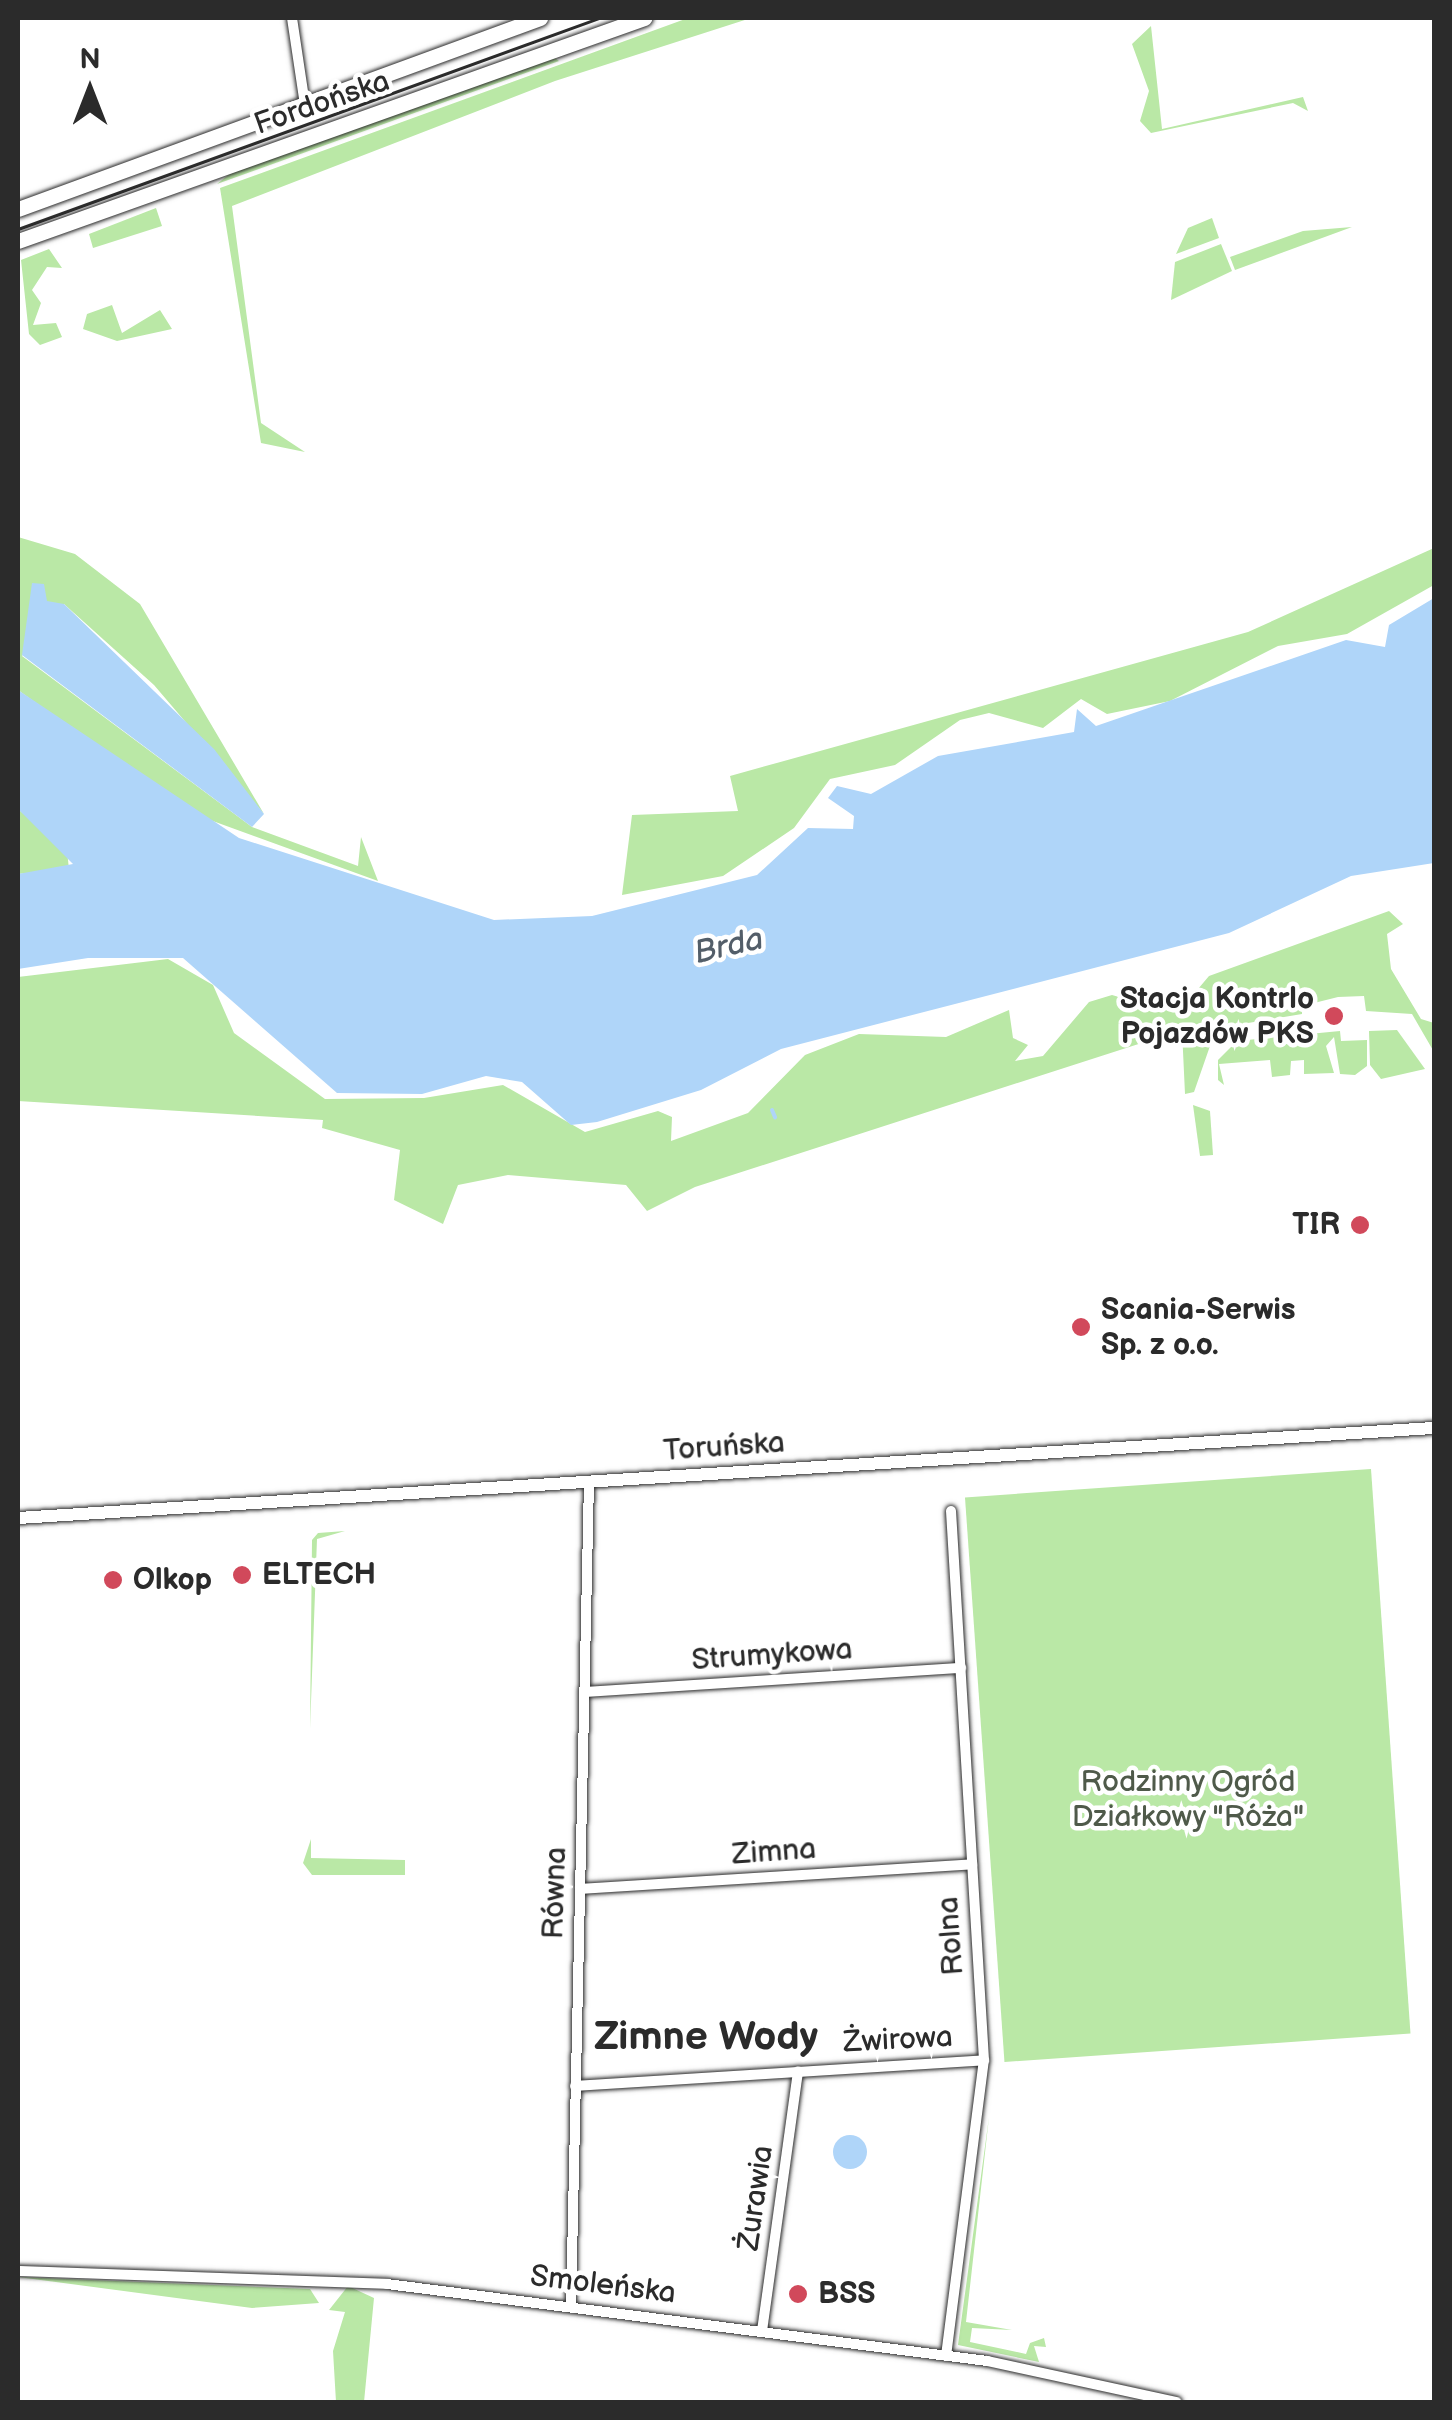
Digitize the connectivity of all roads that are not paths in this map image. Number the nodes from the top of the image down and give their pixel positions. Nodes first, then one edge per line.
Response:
1 (292, 18) edge
2 (540, 18) edge
3 (644, 18) edge
4 (305, 105) junction
5 (18, 209) edge
6 (18, 241) edge
7 (1434, 1428) edge
8 (589, 1480) junction
9 (951, 1511) dead end
10 (18, 1518) edge
11 (961, 1668) junction
12 (586, 1692) junction
13 (972, 1864) junction
14 (580, 1889) junction
15 (984, 2060) junction
16 (798, 2071) junction
17 (575, 2086) junction
18 (18, 2271) edge
19 (571, 2306) junction
20 (762, 2331) junction
21 (946, 2356) junction
22 (1176, 2402) edge

1 - 4 street
2 - 4 main road, Fordońska
3 - 6 main road, Fordońska
4 - 5 main road, Fordońska
7 - 8 street, Toruńska
8 - 10 street, Toruńska
8 - 12 street, Równa
9 - 11 street, Rolna
11 - 12 street, Strumykowa
11 - 13 street, Rolna
12 - 14 street, Równa
13 - 14 street, Zimna
13 - 15 street, Rolna
14 - 17 street, Równa
15 - 16 street, Żwirowa
15 - 21 street, Rolna
16 - 17 street, Żwirowa
16 - 20 street, Żurawia
17 - 19 street, Równa
18 - 19 street, Smoleńska
19 - 20 street, Smoleńska
20 - 21 street, Smoleńska
21 - 22 street, Smoleńska

